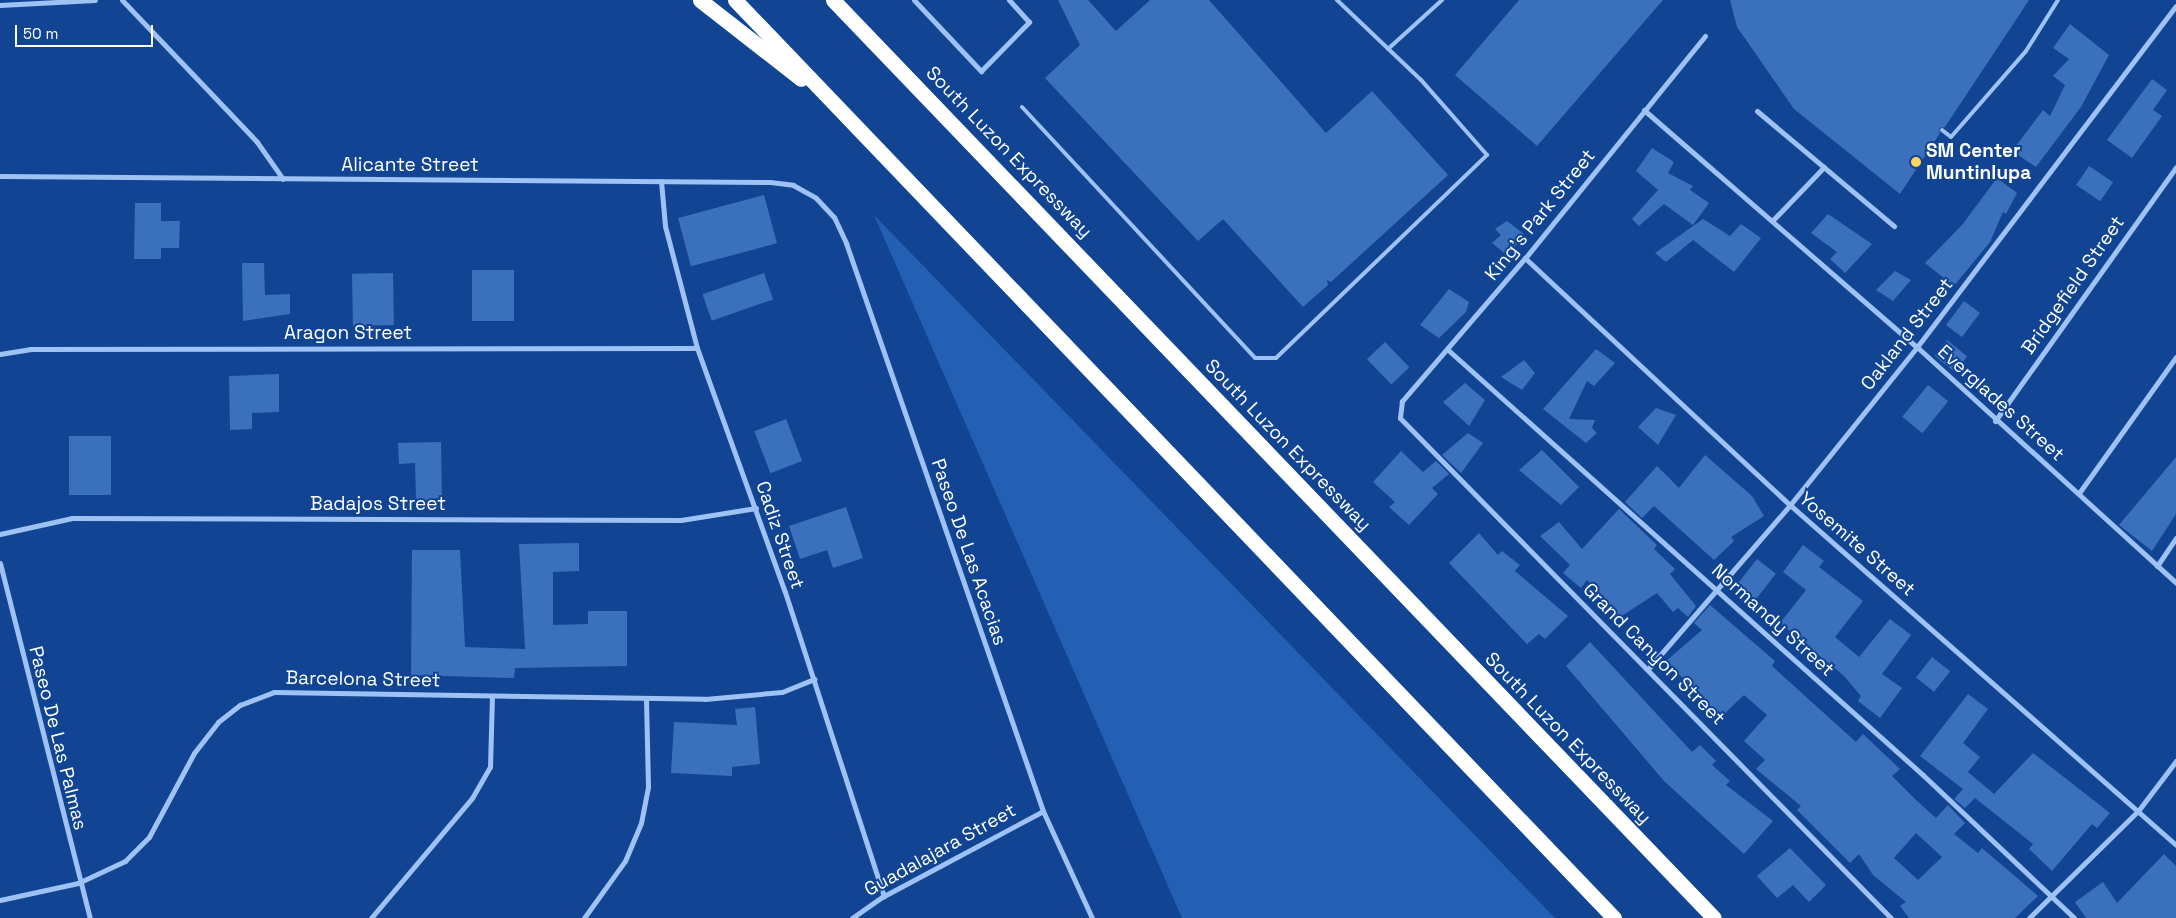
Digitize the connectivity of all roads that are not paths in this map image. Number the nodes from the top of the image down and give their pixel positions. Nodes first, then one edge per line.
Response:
1 (95, 0) edge
2 (122, 0) edge
3 (700, 0) edge
4 (735, 0) edge
5 (834, 0) edge
6 (914, 0) edge
7 (1009, 0) edge
8 (1337, 0) edge
9 (1442, 0) edge
10 (2058, 0) edge
11 (0, 5) edge
12 (2176, 6) edge
13 (1705, 36) dead end
14 (1388, 49) junction
15 (823, 93) junction
16 (1022, 107) dead end
17 (1644, 110) junction
18 (1757, 112) dead end
19 (1942, 130) dead end
20 (1824, 167) junction
21 (2176, 167) edge
22 (0, 176) edge
23 (283, 179) junction
24 (661, 181) junction
25 (816, 198) joint
26 (1772, 221) junction
27 (1894, 226) dead end
28 (1525, 258) junction
29 (1917, 347) junction
30 (697, 348) junction
31 (1447, 349) junction
32 (0, 354) edge
33 (2176, 356) edge
34 (1398, 412) joint
35 (1995, 421) junction
36 (2079, 494) junction
37 (1790, 505) junction
38 (756, 508) junction
39 (0, 534) edge
40 (2176, 538) edge
41 (0, 563) edge
42 (2157, 566) junction
43 (2176, 583) edge
44 (1718, 590) junction
45 (1648, 669) junction
46 (814, 679) junction
47 (492, 696) junction
48 (646, 698) junction
49 (2176, 761) edge
50 (1043, 811) junction
51 (2138, 811) junction
52 (2176, 845) edge
53 (78, 883) junction
54 (2052, 894) junction
55 (884, 896) junction
56 (0, 900) edge
57 (90, 918) edge
58 (371, 918) edge
59 (584, 918) edge
60 (852, 918) edge
61 (1092, 918) edge
62 (1614, 918) edge
63 (1714, 918) edge
64 (1890, 918) edge
65 (2028, 918) edge
66 (2074, 918) edge

1 - 11 street
2 - 23 street
3 - 15 highway
4 - 15 highway
5 - 63 highway, South Luzon Expressway
6 - 7 street
8 - 14 lane
9 - 14 lane
10 - 19 lane
12 - 29 street, Oakland Street
13 - 17 street, King's Park Street
14 - 16 lane
15 - 62 highway
17 - 26 street, Everglades Street
17 - 28 street, King's Park Street
18 - 20 street
20 - 26 street
20 - 27 street
21 - 35 street, Bridgefield Street
22 - 23 street, Alicante Street
23 - 24 street, Alicante Street
24 - 25 street, Alicante Street
24 - 30 street, Cadiz Street
25 - 50 street, Paseo De Las Acacias
26 - 29 street, Everglades Street
28 - 31 street, King's Park Street
28 - 37 street, Yosemite Street
29 - 35 street, Everglades Street
29 - 37 street, Oakland Street
30 - 32 street, Aragon Street
30 - 38 street, Cadiz Street
31 - 34 street, King's Park Street
31 - 44 street, Normandy Street
33 - 36 street
34 - 45 street, Grand Canyon Street
35 - 36 street, Everglades Street
36 - 42 street, Everglades Street
37 - 44 street, Oakland Street
37 - 51 street, Yosemite Street
38 - 39 street, Badajos Street
38 - 46 street, Cadiz Street
40 - 42 street
41 - 53 street, Paseo De Las Palmas
42 - 43 street, Everglades Street
44 - 45 street, Oakland Street
44 - 54 street, Normandy Street
45 - 64 street, Grand Canyon Street
46 - 48 street, Barcelona Street
46 - 55 street, Cadiz Street
47 - 48 street, Barcelona Street
47 - 53 street, Barcelona Street
47 - 58 street
48 - 59 street
49 - 51 street
50 - 55 street, Guadalajara Street
50 - 61 street, Paseo De Las Acacias
51 - 52 street, Yosemite Street
51 - 54 street
53 - 56 street, Barcelona Street
53 - 57 street, Paseo De Las Palmas
54 - 65 street
54 - 66 street, Normandy Street
55 - 60 street, Guadalajara Street

